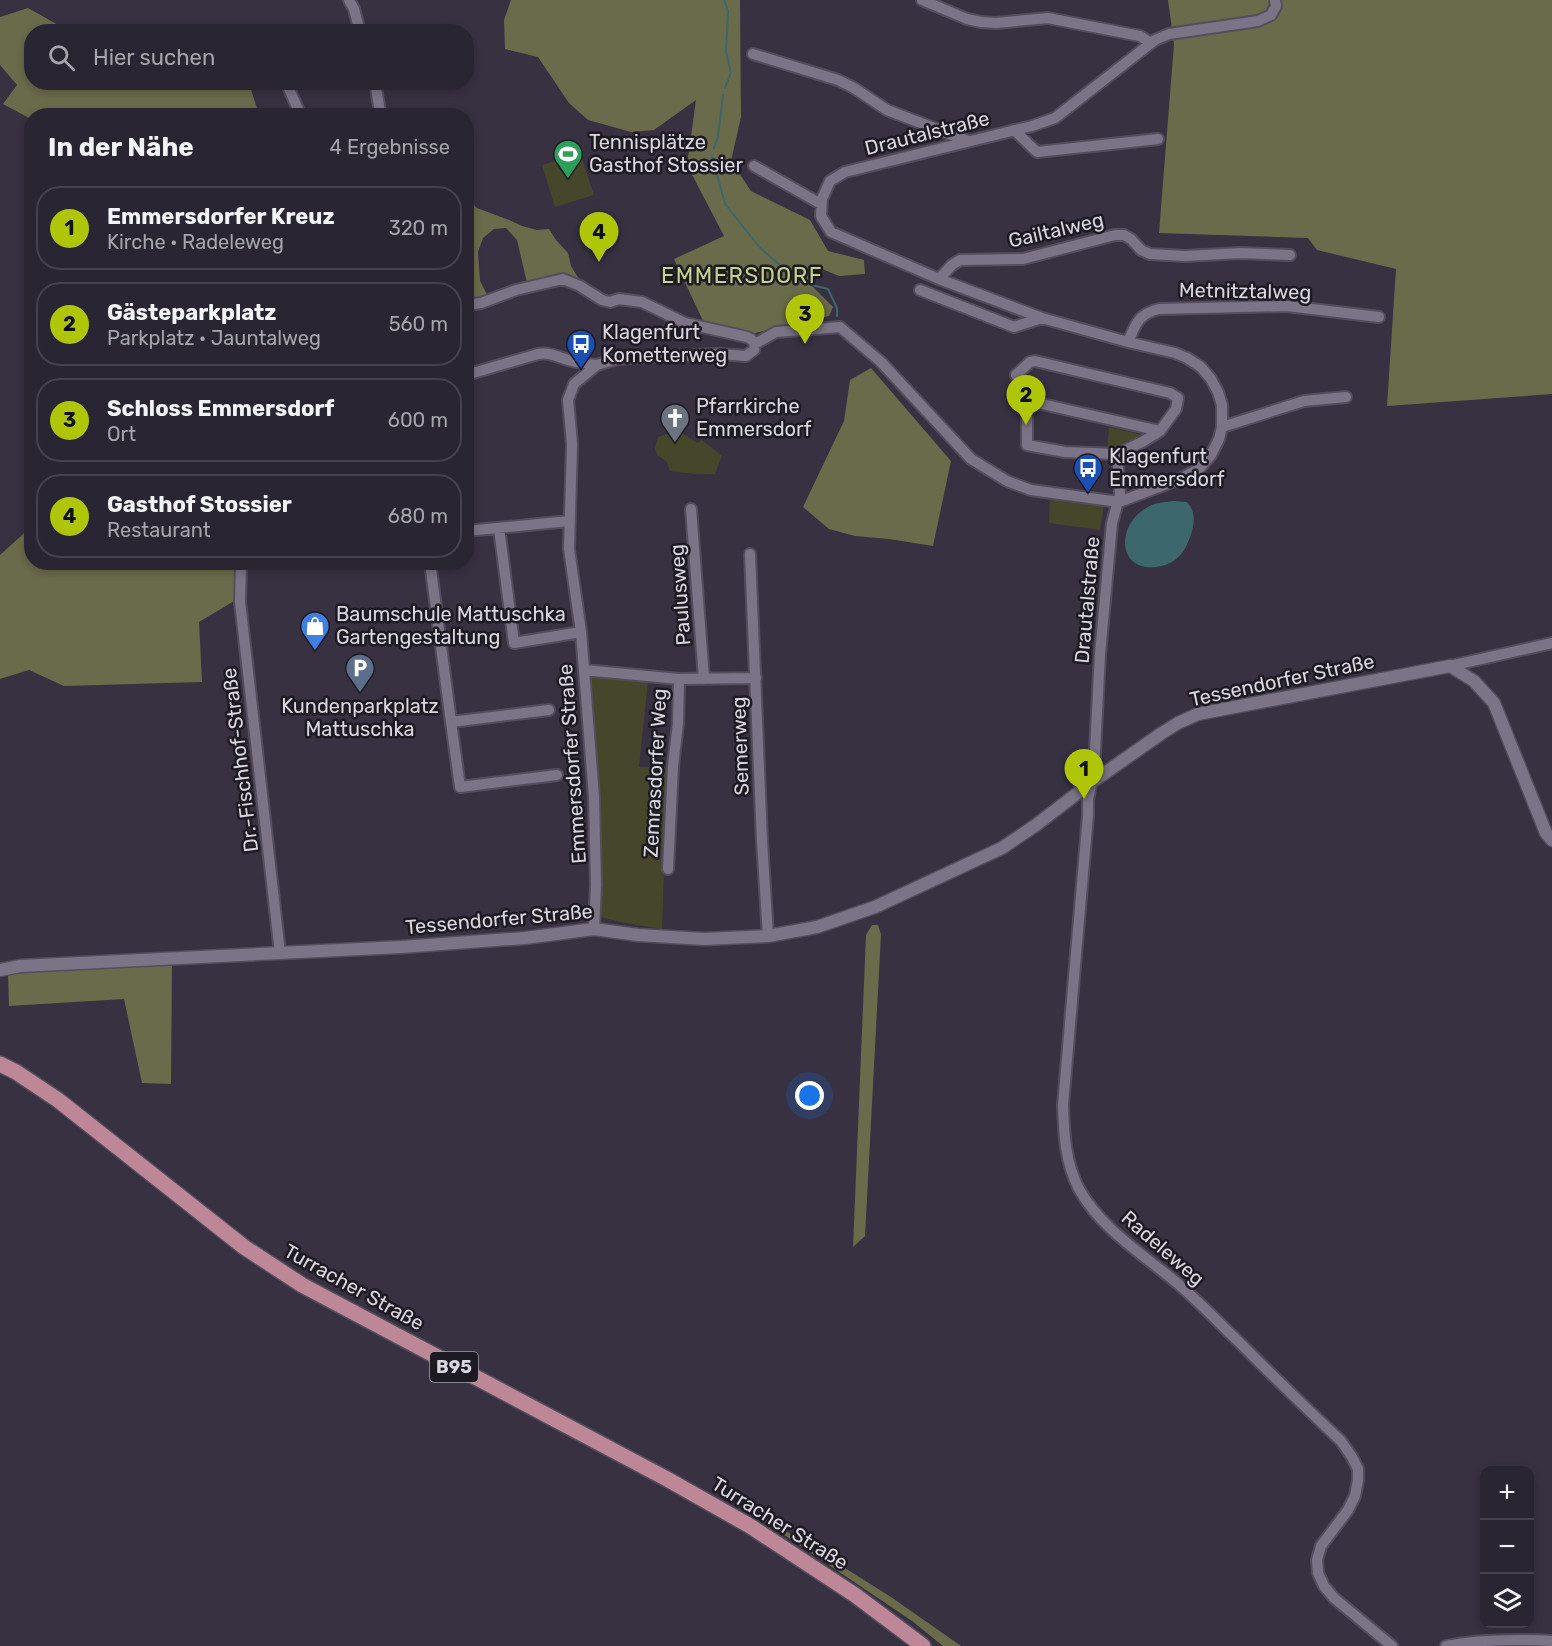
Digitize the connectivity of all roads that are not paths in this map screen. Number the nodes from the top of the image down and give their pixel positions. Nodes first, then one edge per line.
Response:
1 (349, 0) edge
2 (922, 0) edge
3 (1275, 0) edge
4 (358, 24) edge
5 (1151, 43) junction
6 (753, 54) dead end
7 (290, 90) edge
8 (376, 90) edge
9 (297, 108) edge
10 (379, 108) edge
11 (1014, 130) junction
12 (1158, 139) dead end
13 (968, 141) junction
14 (754, 166) dead end
15 (821, 204) junction
16 (1290, 255) dead end
17 (939, 279) junction
18 (920, 290) dead end
19 (474, 304) edge
20 (1379, 317) dead end
21 (1042, 318) junction
22 (1128, 342) junction
23 (755, 344) junction
24 (570, 361) junction
25 (597, 365) junction
26 (474, 373) edge
27 (1016, 375) dead end
28 (573, 384) junction
29 (1346, 397) dead end
30 (1029, 401) dead end
31 (1027, 418) dead end
32 (1222, 428) junction
33 (1160, 430) junction
34 (1117, 454) junction
35 (1119, 502) junction
36 (691, 509) dead end
37 (569, 521) junction
38 (499, 528) junction
39 (474, 530) edge
40 (750, 554) dead end
41 (241, 570) edge
42 (431, 570) edge
43 (581, 632) junction
44 (1552, 643) edge
45 (1450, 666) junction
46 (585, 670) junction
47 (756, 678) junction
48 (679, 679) junction
49 (704, 679) junction
50 (549, 710) dead end
51 (451, 723) junction
52 (557, 775) dead end
53 (1092, 782) junction
54 (1552, 840) edge
55 (668, 869) dead end
56 (594, 929) junction
57 (768, 936) junction
58 (280, 953) junction
59 (0, 970) edge
60 (0, 1064) edge
61 (1552, 1641) edge
62 (923, 1646) edge
63 (1392, 1646) edge
64 (1446, 1646) edge

1 - 4 street
2 - 5 street
3 - 5 street, Drautalstraße
5 - 11 street, Drautalstraße
6 - 13 street
7 - 9 street
8 - 10 street
11 - 12 street
11 - 13 street, Drautalstraße
13 - 15 street, Drautalstraße
14 - 15 street
15 - 17 street
16 - 17 street, Gailtalweg
17 - 21 street
18 - 21 street
19 - 23 street
20 - 22 street, Metnitztalweg
21 - 22 street
22 - 32 street
23 - 25 street
23 - 35 street
24 - 25 street
24 - 26 street
24 - 28 street, Emmersdorfer Straße
25 - 28 street
27 - 33 street
28 - 37 street, Emmersdorfer Straße
29 - 32 street
30 - 33 street
31 - 34 street
32 - 35 street
33 - 34 street
34 - 35 street, Drautalstraße
35 - 53 street, Drautalstraße
36 - 49 street, Paulusweg
37 - 38 street
37 - 43 street, Emmersdorfer Straße
38 - 39 street
38 - 43 street
40 - 47 street, Semerweg
41 - 58 street, Dr.-Fischhof-Straße
42 - 51 street
43 - 46 street, Emmersdorfer Straße
44 - 45 street
45 - 53 street, Tessendorfer Straße
45 - 54 street
46 - 48 street
46 - 56 street, Emmersdorfer Straße
47 - 49 street
47 - 57 street, Semerweg
48 - 49 street
48 - 55 street, Zemrasdorfer Weg
50 - 51 street
51 - 52 street
53 - 57 street, Tessendorfer Straße
53 - 63 street, Radeleweg
56 - 57 street, Tessendorfer Straße
56 - 58 street, Tessendorfer Straße
58 - 59 street, Tessendorfer Straße
60 - 62 main road, Turracher Straße / B95
61 - 64 street

